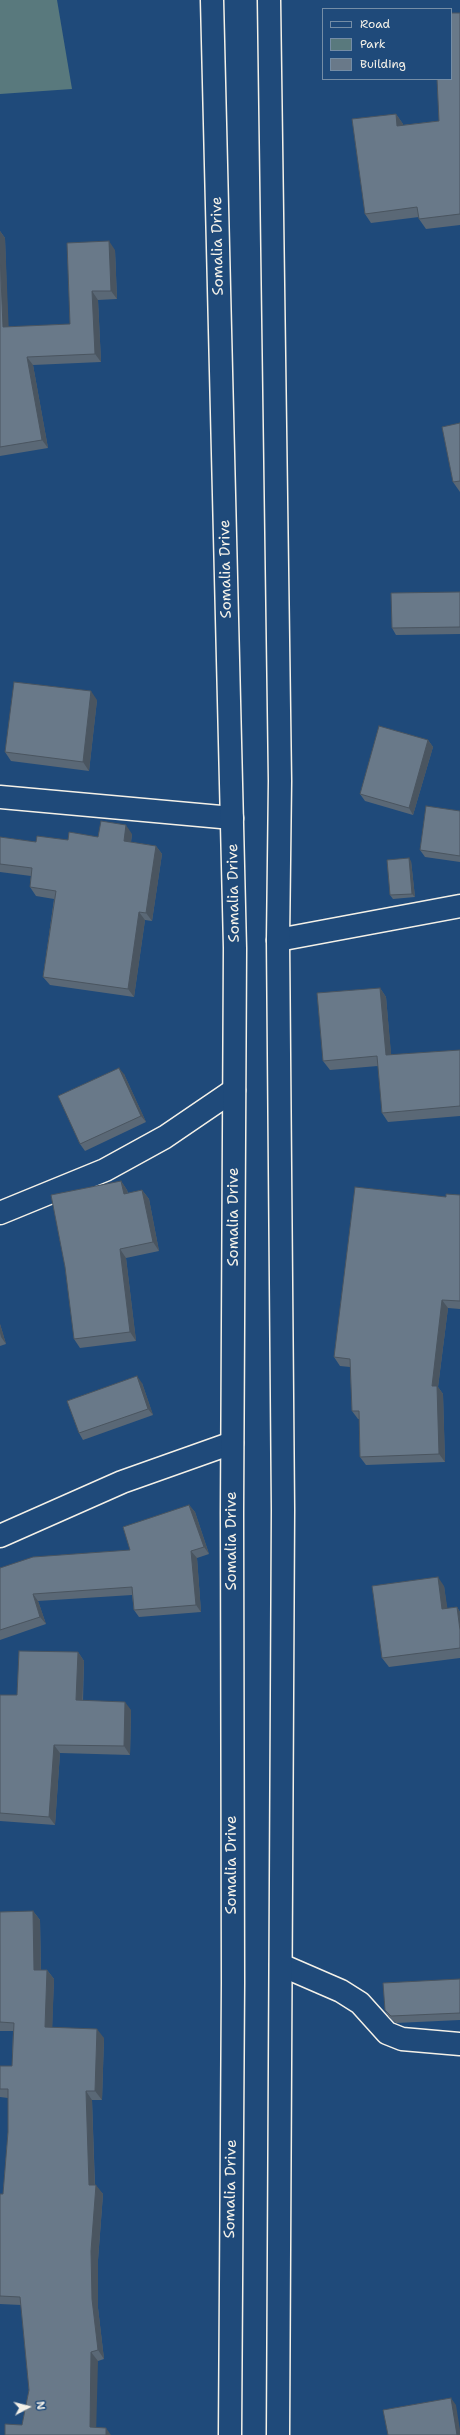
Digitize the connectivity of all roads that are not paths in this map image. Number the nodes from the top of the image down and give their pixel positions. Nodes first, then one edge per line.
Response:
1 (212, 0) edge
2 (269, 0) edge
3 (0, 797) edge
4 (232, 818) junction
5 (460, 906) edge
6 (278, 940) junction
7 (234, 1090) junction
8 (0, 1213) edge
9 (232, 1443) junction
10 (0, 1536) edge
11 (281, 1965) junction
12 (460, 2044) edge
13 (230, 2435) edge
14 (278, 2435) edge

1 - 4 main road, Somalia Drive
2 - 6 main road
3 - 4 main road
4 - 7 main road, Somalia Drive
5 - 6 main road
6 - 11 main road
7 - 8 main road
7 - 9 main road, Somalia Drive
9 - 10 main road
9 - 13 main road, Somalia Drive
11 - 12 main road
11 - 14 main road

